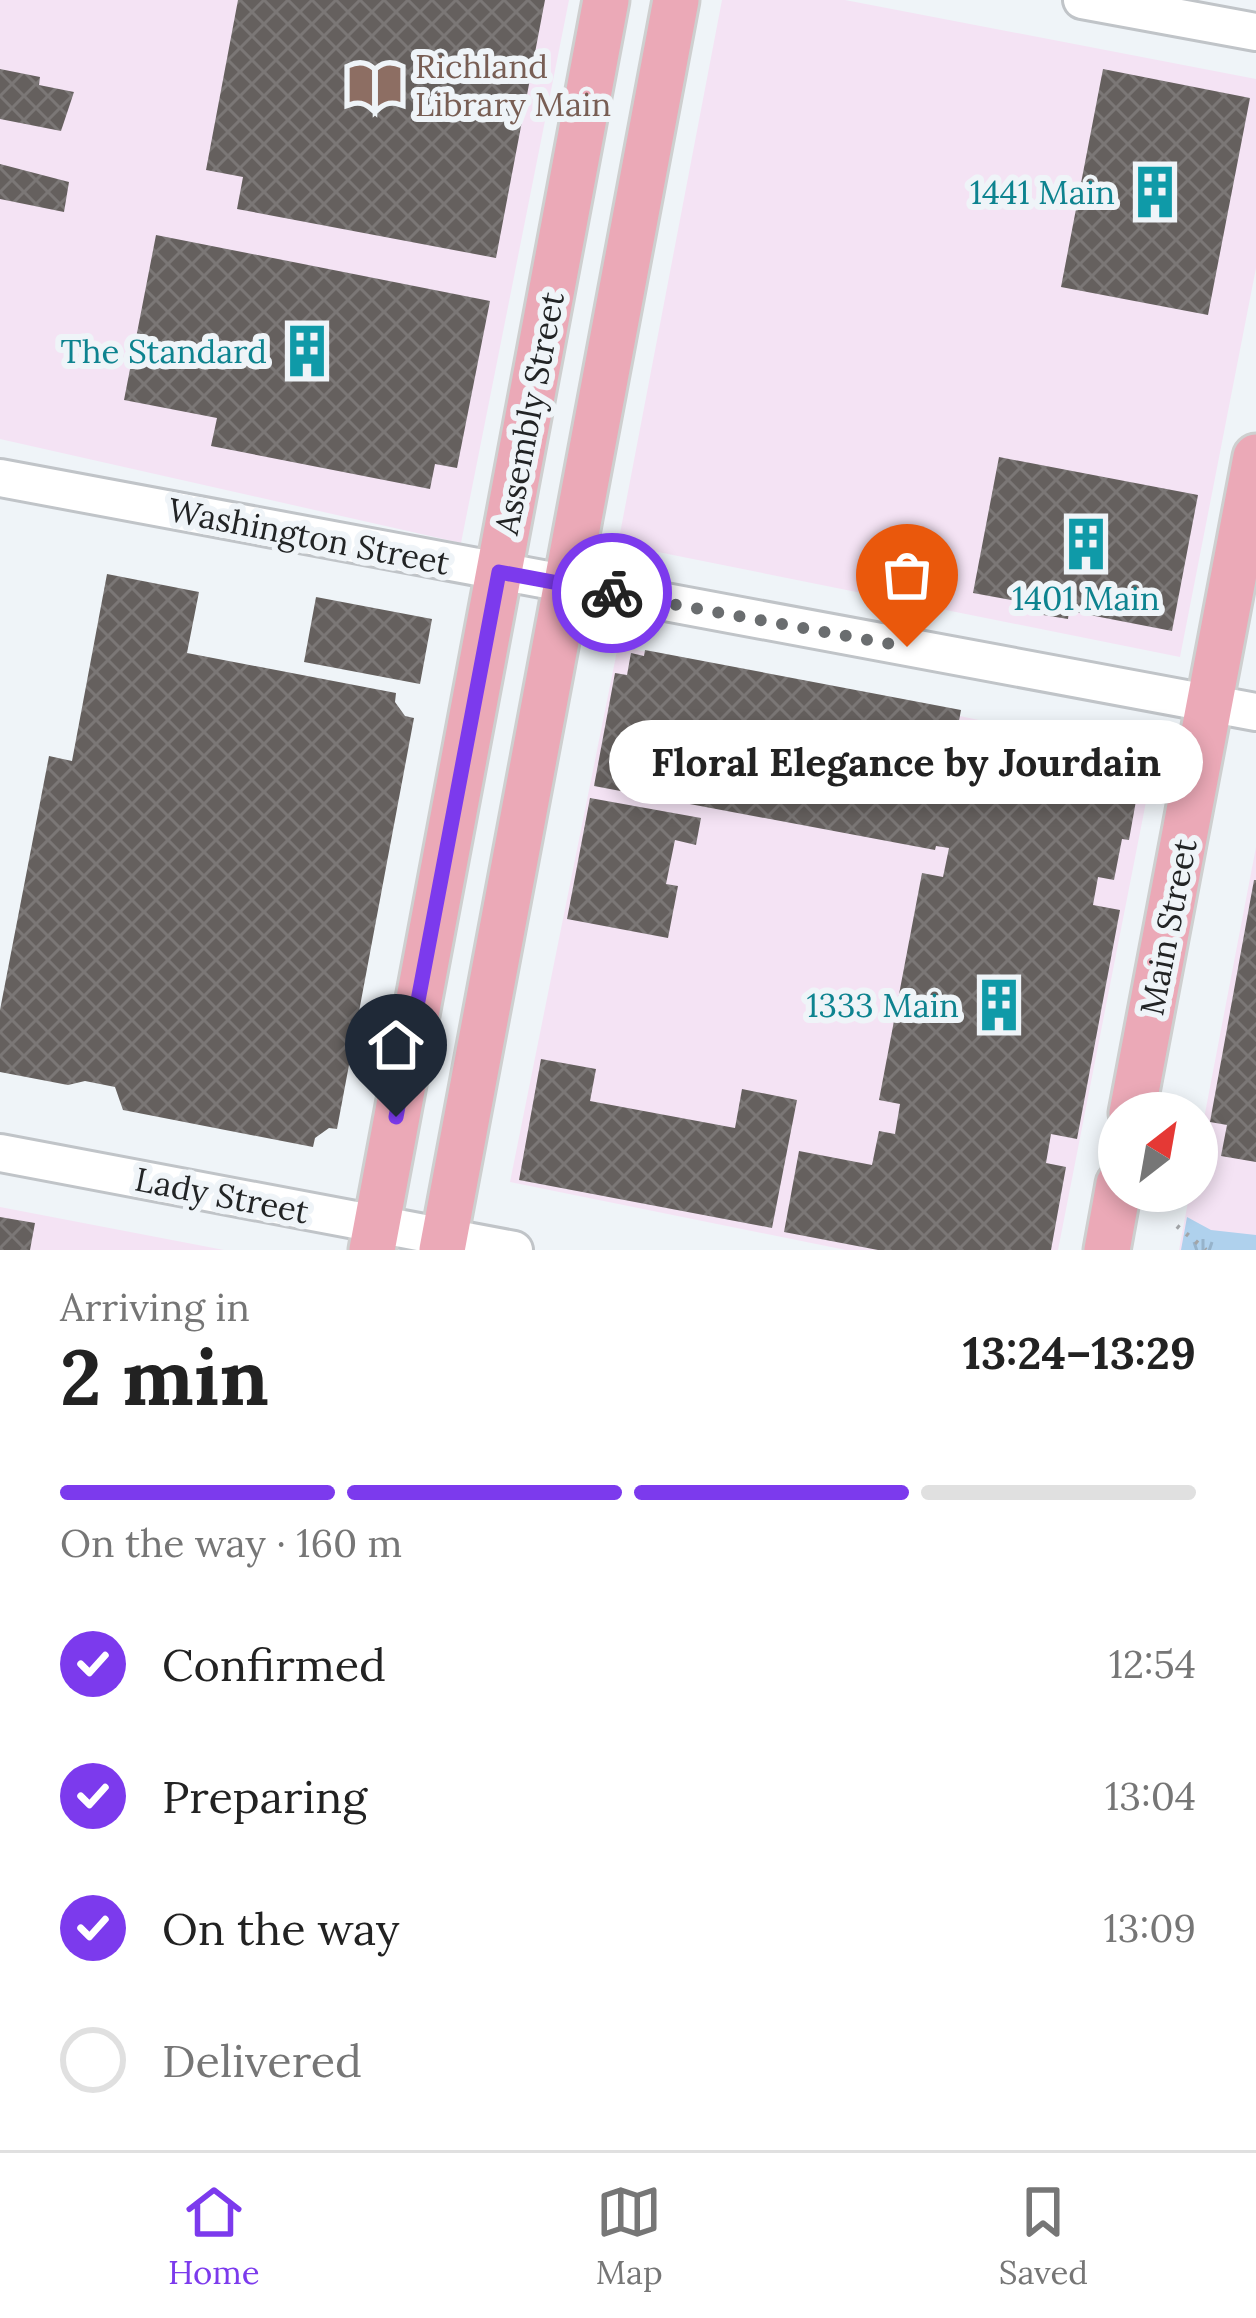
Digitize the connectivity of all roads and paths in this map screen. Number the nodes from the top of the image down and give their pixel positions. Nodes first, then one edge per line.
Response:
1 (606, 0) edge
2 (676, 0) edge
3 (1082, 0) edge
4 (1256, 32) edge
5 (1256, 457) edge
6 (0, 478) edge
7 (499, 572) junction
8 (1256, 584) edge
9 (566, 585) junction
10 (1233, 708) edge
11 (1137, 1092) edge
12 (1161, 1092) edge
13 (0, 1153) edge
14 (1114, 1212) edge
15 (1138, 1212) edge
16 (1177, 1226) dead end
17 (374, 1237) edge
18 (443, 1244) edge
19 (514, 1250) edge
20 (1107, 1250) edge
21 (1131, 1250) edge
22 (1207, 1250) edge

1 - 7 main road, Assembly Street
2 - 9 main road, Assembly Street
3 - 4 street
5 - 10 main road, Main Street
6 - 7 street, Washington Street
7 - 9 street, Washington Street
7 - 17 main road, Assembly Street
8 - 10 main road, Main Street
9 - 10 street, Washington Street
9 - 18 main road, Assembly Street
10 - 11 main road, Main Street
10 - 12 main road, Main Street
13 - 17 street, Lady Street
14 - 20 main road
15 - 21 main road
16 - 22 path
17 - 18 street, Lady Street
18 - 19 street, Lady Street

